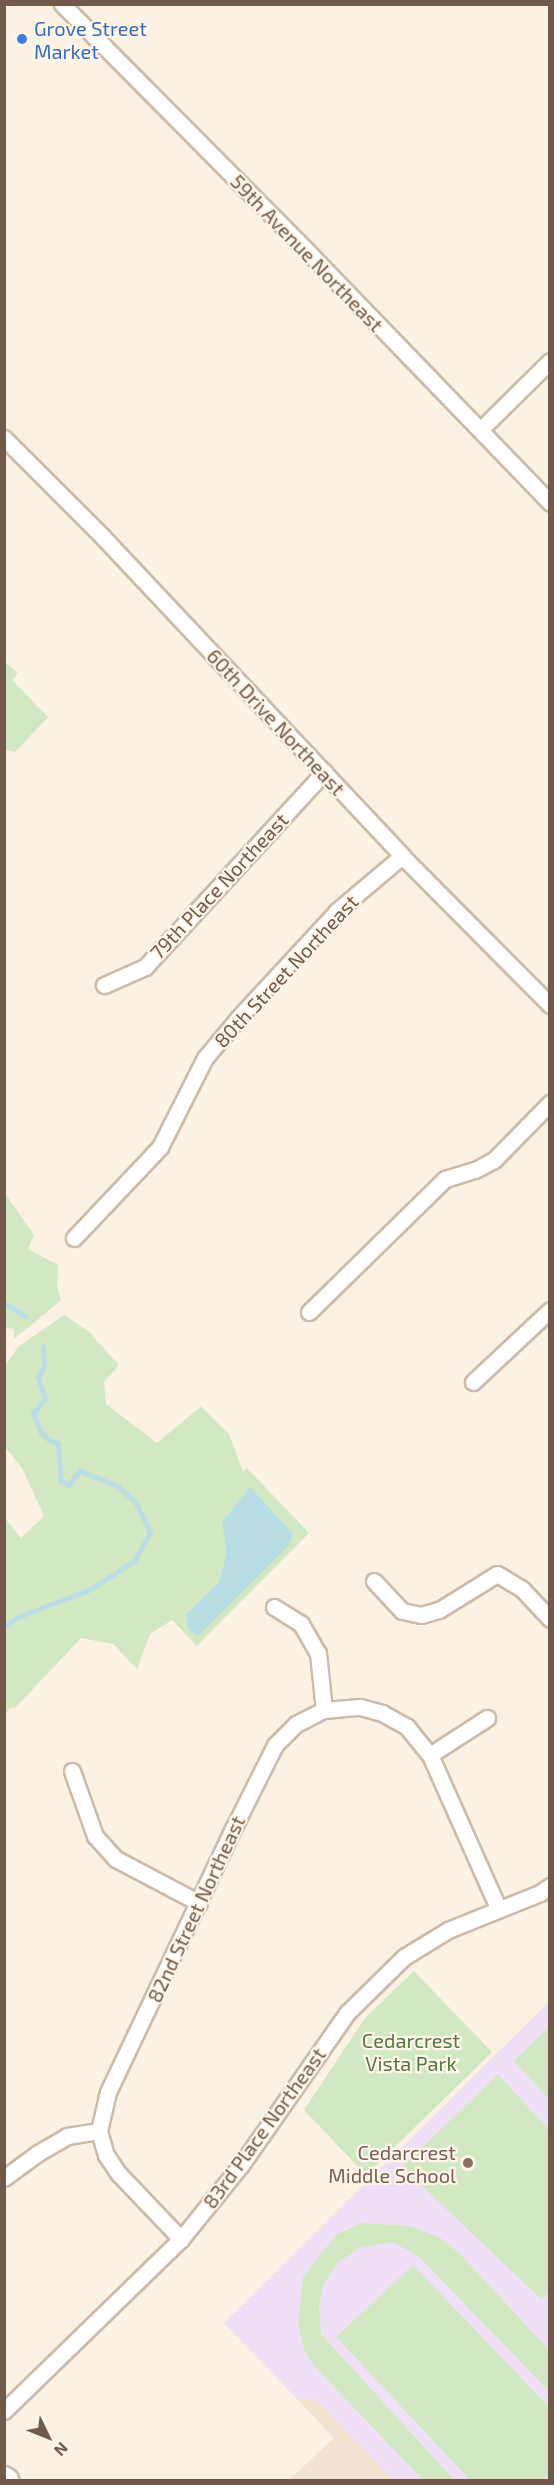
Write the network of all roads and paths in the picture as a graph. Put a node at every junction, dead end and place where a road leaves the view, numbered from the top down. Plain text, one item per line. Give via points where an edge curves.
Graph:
1 (62, 4) edge
2 (549, 361) edge
3 (480, 430) junction
4 (4, 438) edge
5 (549, 503) edge
6 (324, 772) junction
7 (402, 856) junction
8 (104, 985) dead end
9 (549, 1005) edge
10 (549, 1103) edge
11 (74, 1238) dead end
12 (549, 1310) edge
13 (309, 1312) dead end
14 (473, 1382) dead end
15 (374, 1581) dead end
16 (274, 1607) dead end
17 (549, 1618) edge
18 (324, 1710) junction
19 (488, 1718) dead end
20 (430, 1755) junction
21 (72, 1771) dead end
22 (549, 1886) edge
23 (199, 1903) junction
24 (498, 1908) junction
25 (99, 2131) junction
26 (4, 2178) edge
27 (181, 2239) junction
28 (4, 2411) edge

1 - 3 street, 59th Avenue Northeast
2 - 3 street
3 - 5 street, 59th Avenue Northeast
4 - 6 street, 60th Drive Northeast
6 - 7 street, 60th Drive Northeast
6 - 8 street, 79th Place Northeast via 145,967
7 - 9 street, 60th Drive Northeast
7 - 11 street, 80th Street Northeast via 337,911 238,1017 205,1058 160,1147
10 - 13 street via 494,1160 445,1179
12 - 14 street
15 - 17 street via 402,1611 422,1615 439,1610 497,1574 522,1589
16 - 18 street via 301,1624 318,1653
18 - 20 street via 360,1707 382,1713 407,1727
18 - 23 street, 82nd Street Northeast via 296,1724 275,1745
19 - 20 street
20 - 24 street
21 - 23 street via 95,1836 110,1853
22 - 24 street, 83rd Place Northeast
23 - 25 street, 82nd Street Northeast via 108,2092
24 - 27 street, 83rd Place Northeast via 448,1930 404,1957 347,2013 241,2165
25 - 26 street via 67,2136
25 - 27 street via 106,2155 119,2174
27 - 28 street, 83rd Place Northeast

